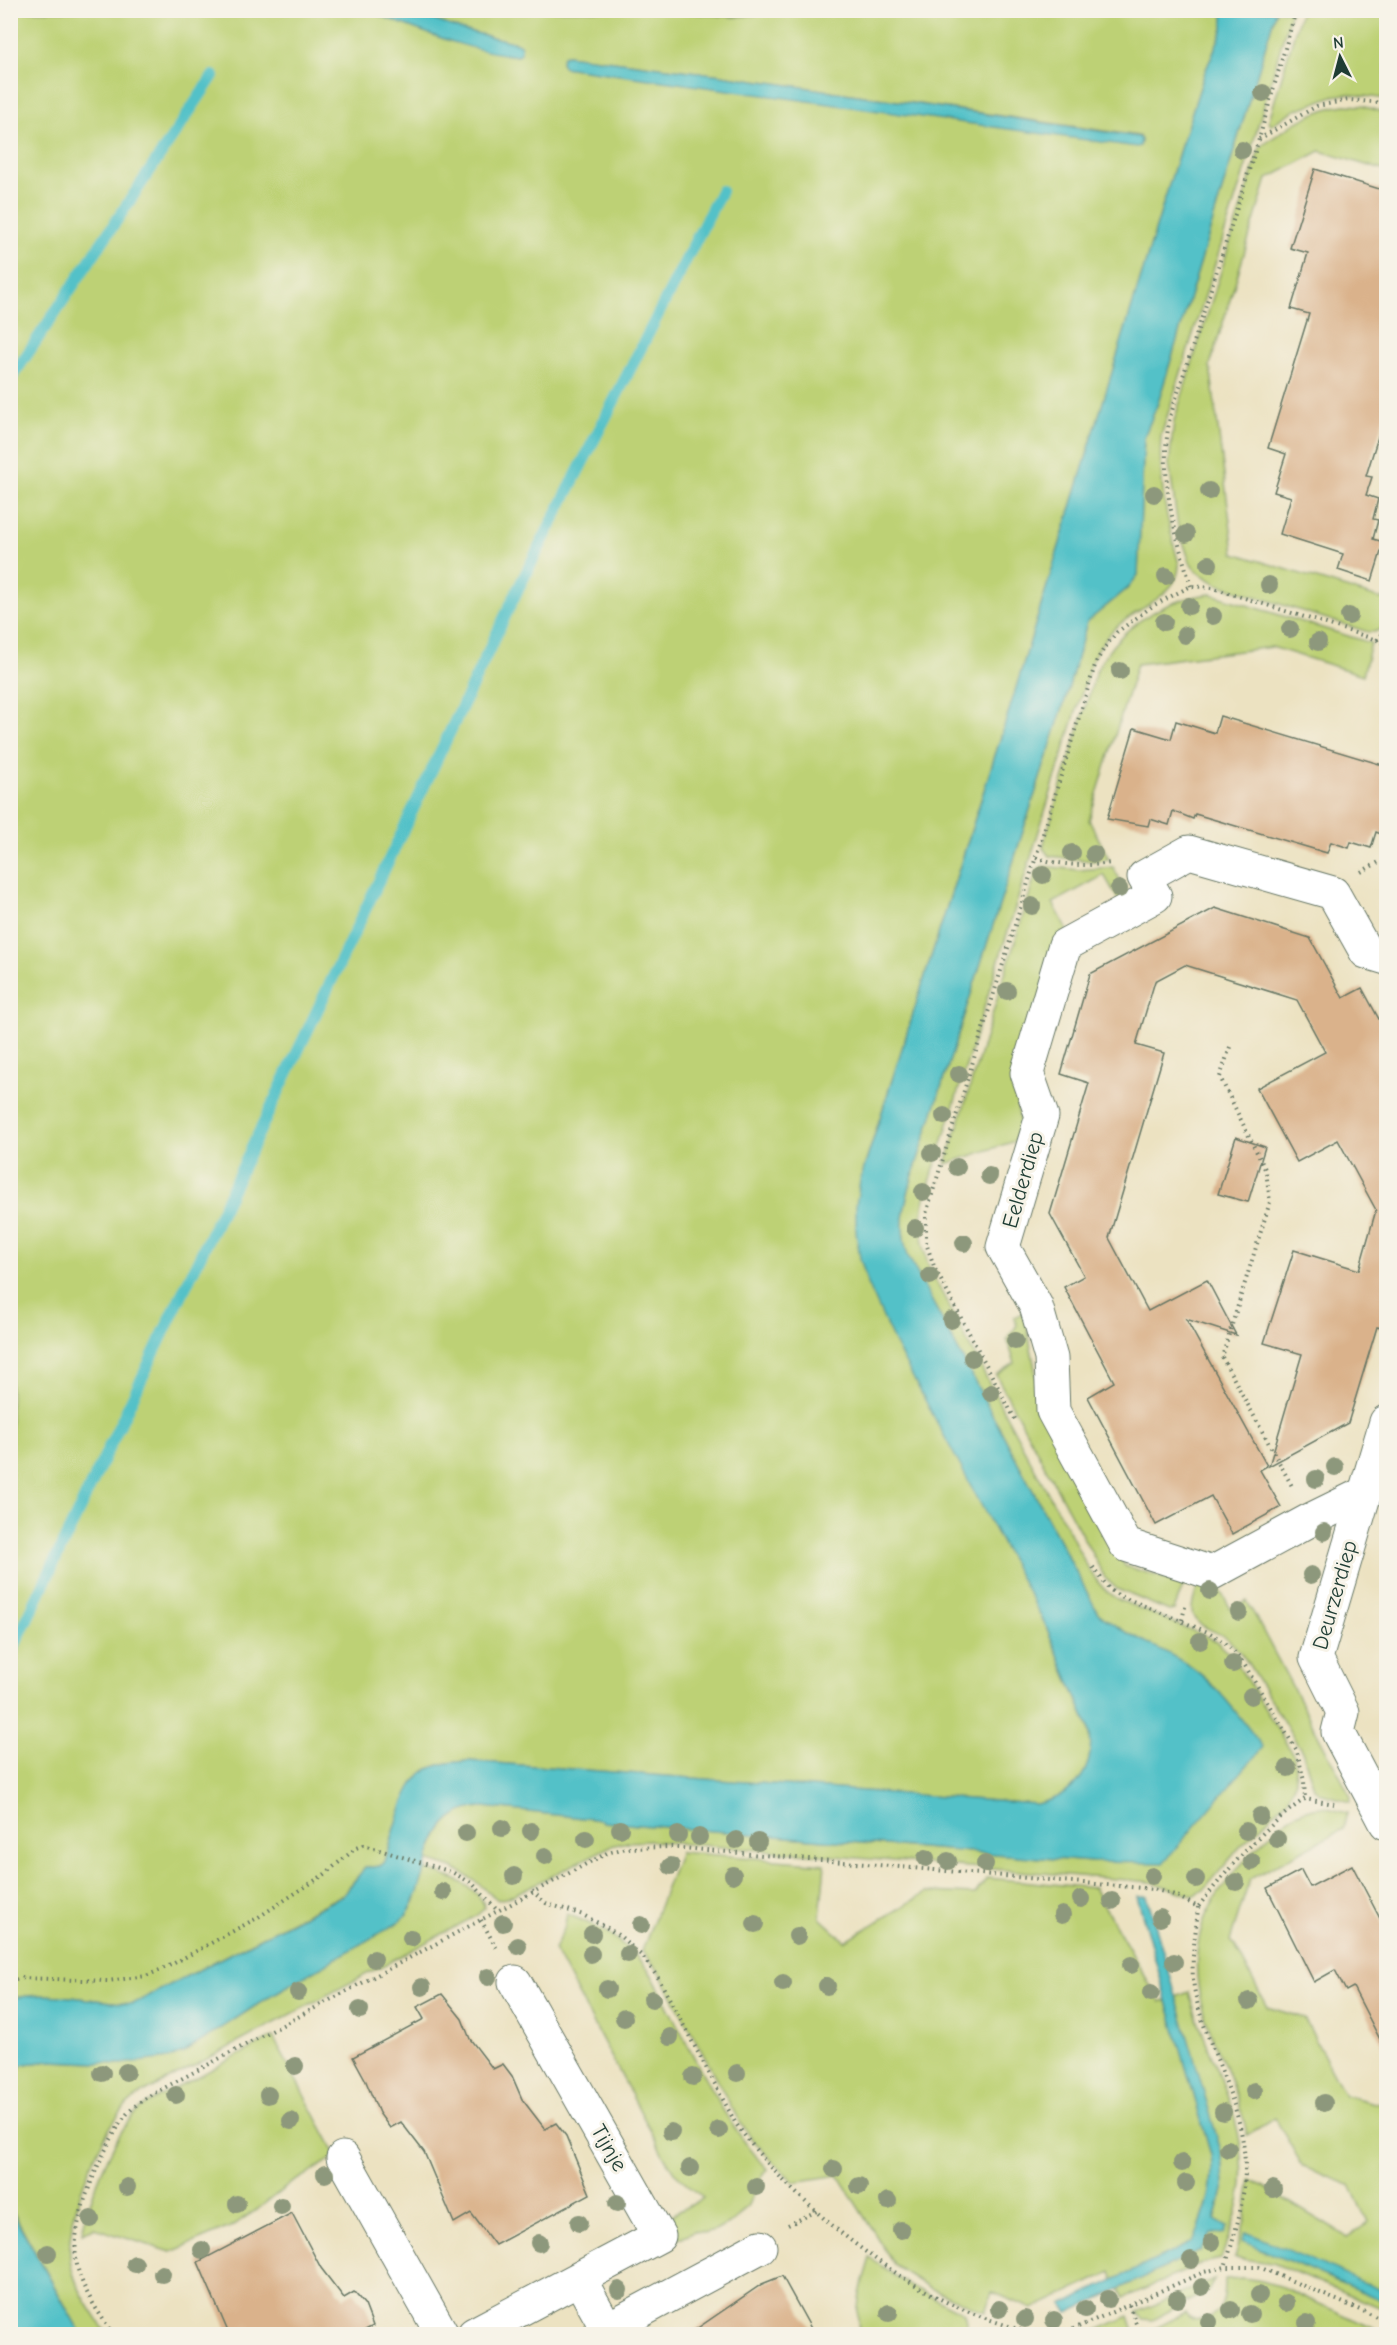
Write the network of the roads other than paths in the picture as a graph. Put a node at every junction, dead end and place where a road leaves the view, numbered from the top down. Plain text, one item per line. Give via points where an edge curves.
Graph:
1 (1386, 958) edge
2 (1386, 1422) edge
3 (1365, 1493) junction
4 (1386, 1823) edge
5 (515, 1982) dead end
6 (344, 2158) dead end
7 (760, 2247) dead end
8 (580, 2280) junction
9 (608, 2332) edge
10 (442, 2334) edge
11 (474, 2334) edge

1 - 3 street, Eelderdiep via 1366,952 1333,893 1189,852 1144,877 1155,896 1065,945 1027,1073 1042,1116 1003,1247 1036,1306 1052,1358 1053,1411 1126,1545 1212,1573
2 - 3 street, Deurzerdiep
3 - 4 street, Deurzerdiep via 1316,1658 1343,1712 1338,1732
5 - 8 street, Tijnje via 659,2236
6 - 10 street
7 - 9 street
8 - 9 street
8 - 11 street, Tijnje

